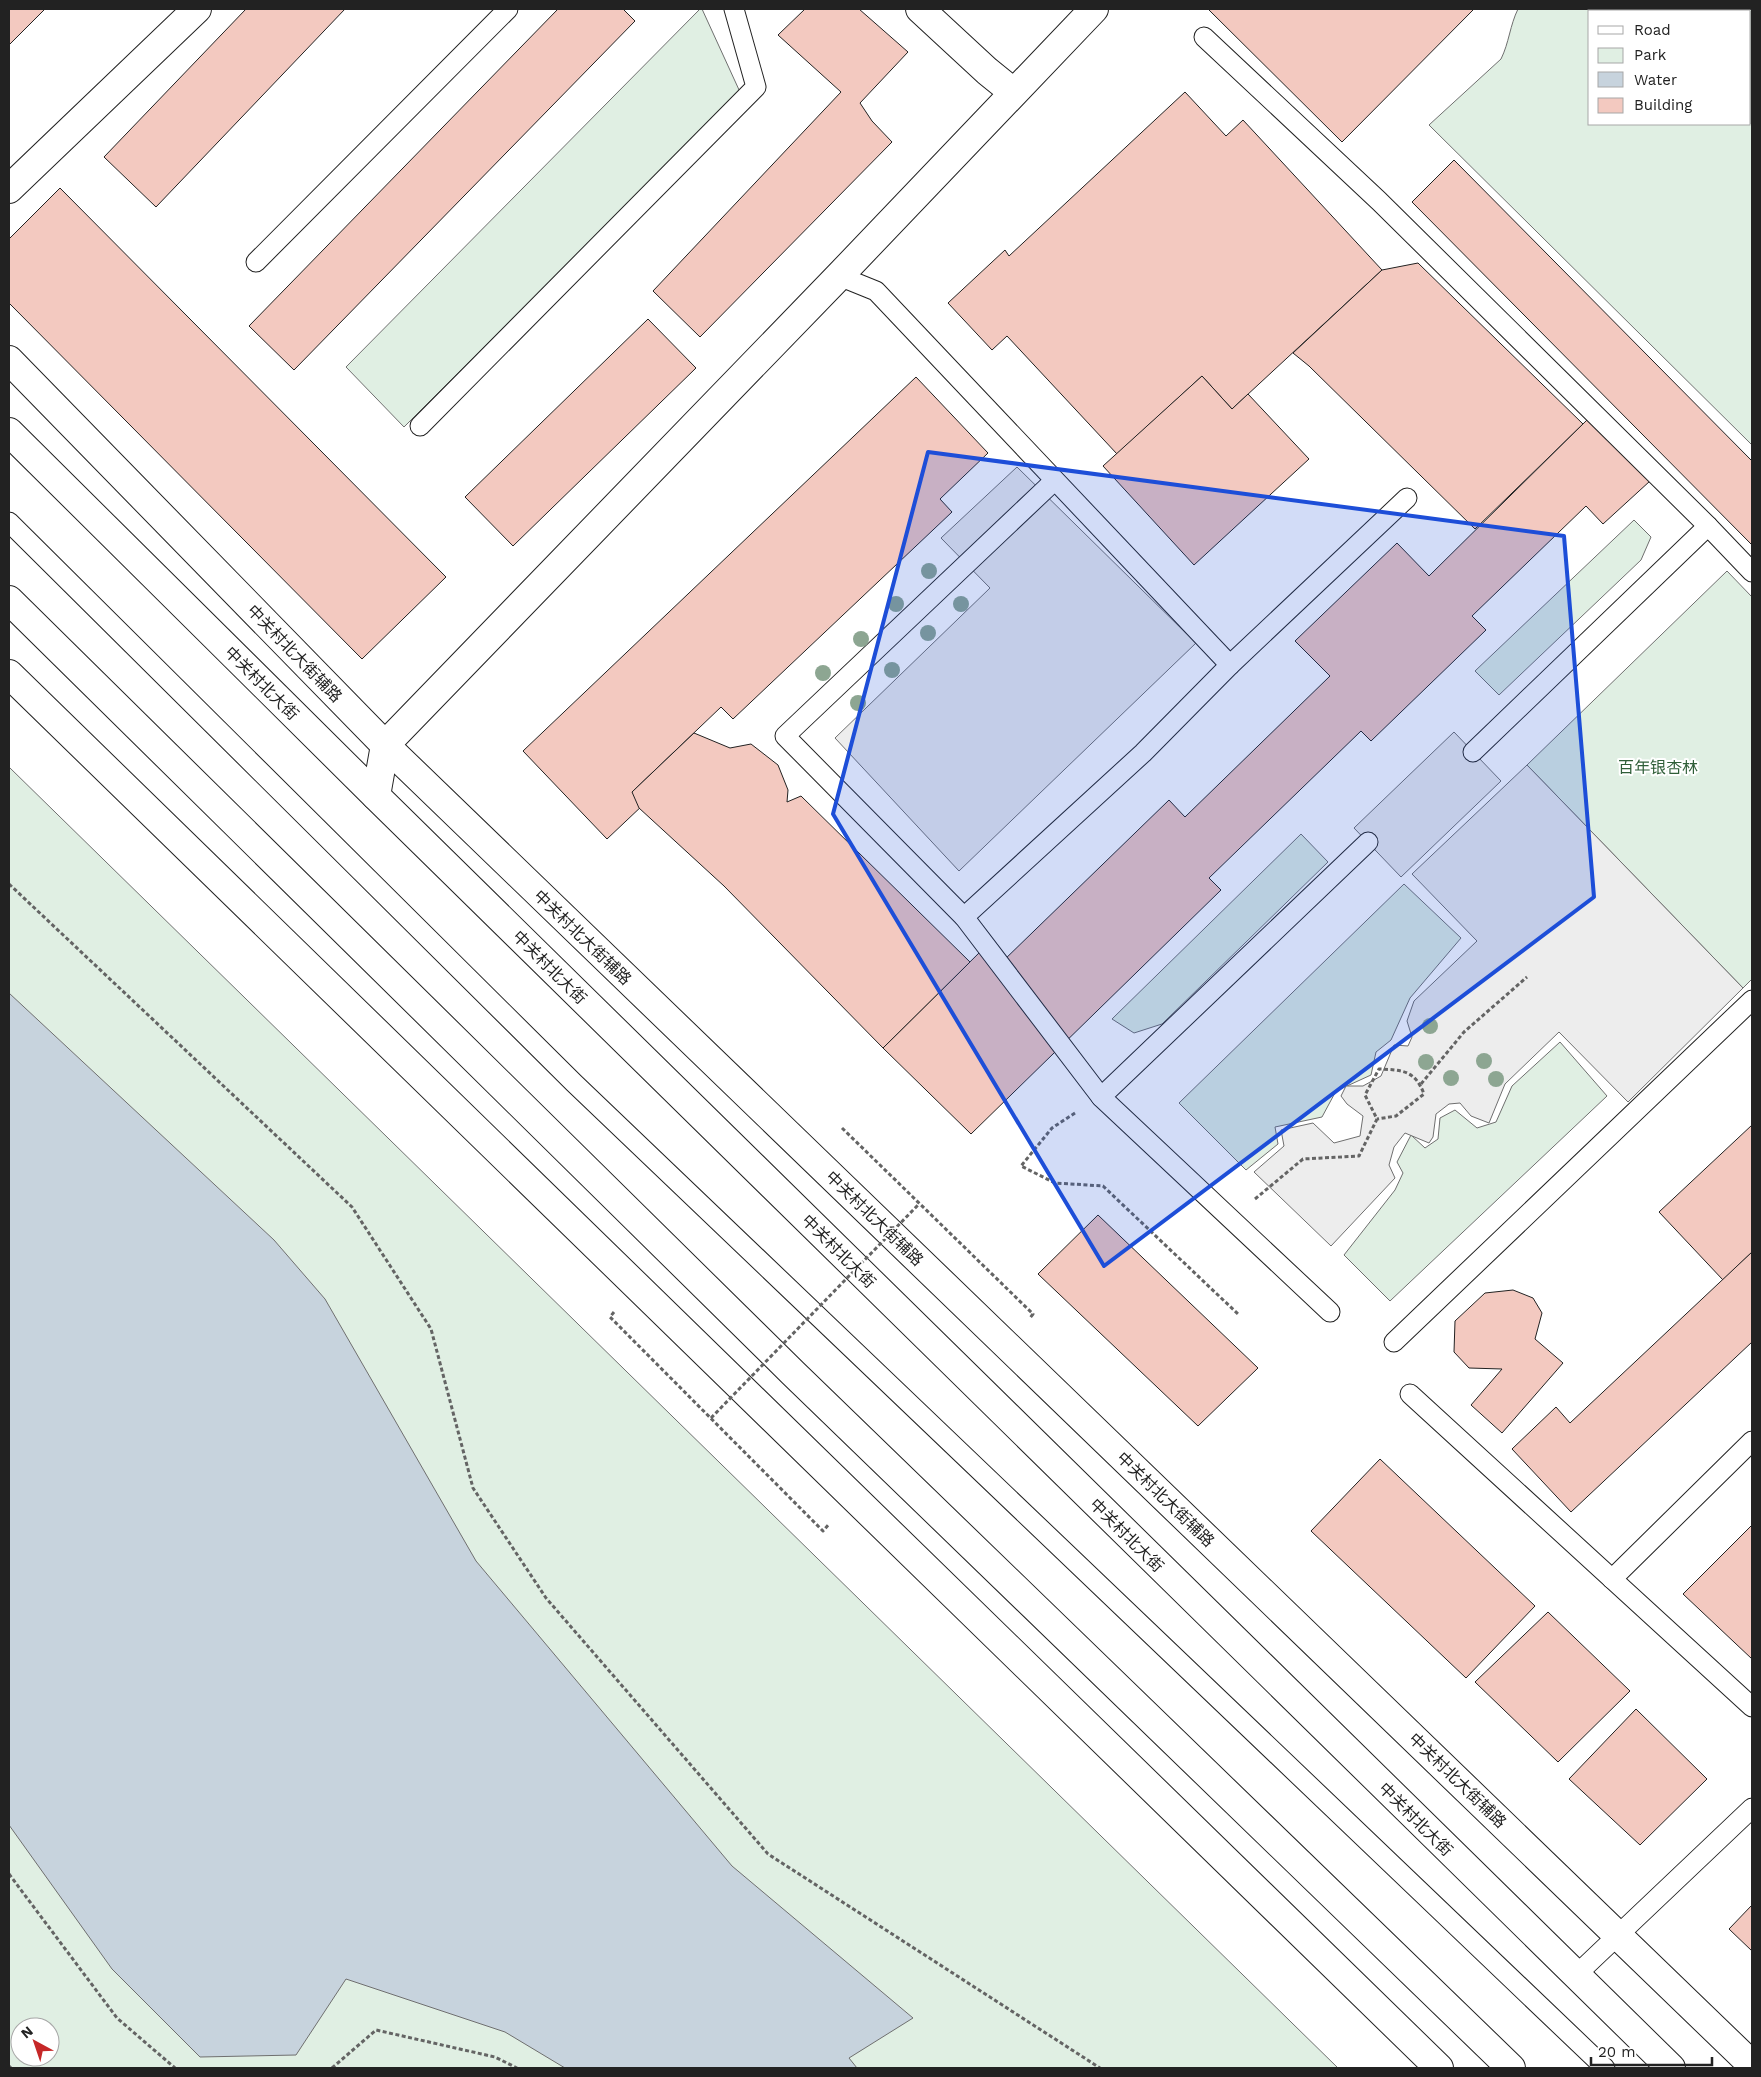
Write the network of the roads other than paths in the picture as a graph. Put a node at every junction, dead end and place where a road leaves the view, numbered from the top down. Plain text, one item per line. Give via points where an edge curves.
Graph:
1 (197, 9) edge
2 (508, 9) edge
3 (734, 9) edge
4 (920, 9) edge
5 (1094, 9) edge
6 (1204, 37) dead end
7 (1013, 92) junction
8 (9, 189) edge
9 (256, 262) dead end
10 (839, 276) junction
11 (9, 360) edge
12 (420, 426) dead end
13 (9, 432) edge
14 (1054, 481) junction
15 (1407, 498) dead end
16 (9, 522) edge
17 (1708, 526) junction
18 (1752, 572) edge
19 (9, 600) edge
20 (1230, 665) junction
21 (9, 674) edge
22 (385, 745) junction
23 (1473, 752) dead end
24 (376, 796) junction
25 (1368, 842) dead end
26 (964, 917) junction
27 (1752, 1000) edge
28 (1101, 1097) junction
29 (1330, 1312) dead end
30 (1394, 1342) dead end
31 (1410, 1394) dead end
32 (1752, 1441) edge
33 (1612, 1579) junction
34 (1752, 1707) edge
35 (1752, 1808) edge
36 (1620, 1935) junction
37 (1575, 1976) junction
38 (1752, 2064) edge
39 (1439, 2068) edge
40 (1511, 2068) edge
41 (1605, 2068) edge
42 (1671, 2068) edge

1 - 8 street
2 - 9 lane
3 - 12 lane via 756,87
4 - 7 street
5 - 7 street
6 - 17 lane via 1379,201
7 - 10 street
10 - 14 lane via 876,291
10 - 22 street
11 - 22 street, 中关村北大街辅路
13 - 24 street, 中关村北大街
14 - 20 lane
14 - 26 lane via 785,736
15 - 20 lane
16 - 41 lane via 574,1083
17 - 18 lane
17 - 23 lane
19 - 40 street via 793,1374
20 - 26 lane via 1143,752
21 - 39 street
22 - 24 street
22 - 36 street, 中关村北大街辅路
24 - 37 street, 中关村北大街
25 - 28 lane
26 - 28 lane
27 - 30 lane
28 - 29 lane
31 - 33 lane
32 - 33 lane
33 - 34 lane
35 - 36 lane
36 - 37 lane
36 - 38 street, 中关村北大街辅路
37 - 42 street, 中关村北大街

